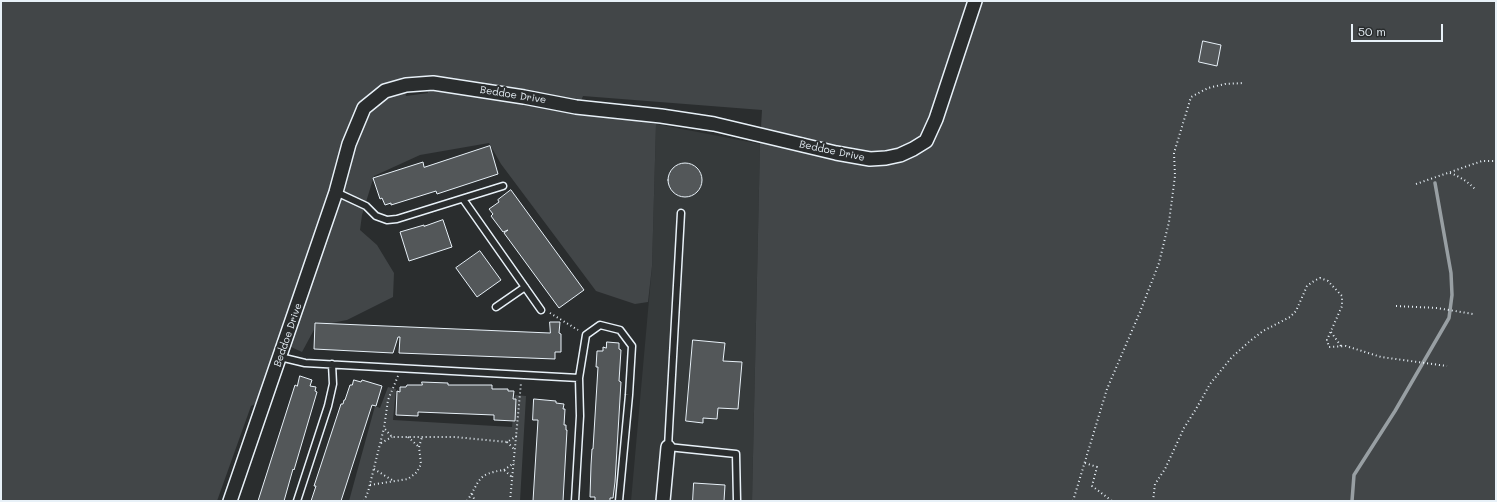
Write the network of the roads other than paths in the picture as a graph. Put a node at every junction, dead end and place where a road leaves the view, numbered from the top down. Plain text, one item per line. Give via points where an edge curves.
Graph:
1 (975, 1) edge
2 (503, 186) dead end
3 (336, 192) junction
4 (463, 199) junction
5 (681, 213) dead end
6 (525, 287) junction
7 (496, 307) dead end
8 (541, 310) road end
9 (280, 356) junction
10 (332, 364) junction
11 (579, 378) junction
12 (668, 447) junction
13 (230, 501) edge
14 (297, 501) edge
15 (575, 501) edge
16 (619, 501) edge
17 (663, 501) edge
18 (737, 501) edge

1 - 3 street, Beddoe Drive via 936,119 926,141 900,155 870,159 706,123 576,107 439,84 406,85 385,91 364,108 349,144
2 - 4 lane
3 - 4 lane via 366,206 376,216 387,220
3 - 9 street, Beddoe Drive
4 - 6 lane
5 - 12 lane
6 - 7 lane
6 - 8 lane
9 - 10 lane via 305,363
9 - 13 street, Beddoe Drive
10 - 11 lane
10 - 14 lane via 328,406
11 - 15 lane via 580,416
11 - 16 lane via 586,335 600,325 620,330 632,346
12 - 17 street
12 - 18 lane via 736,454

